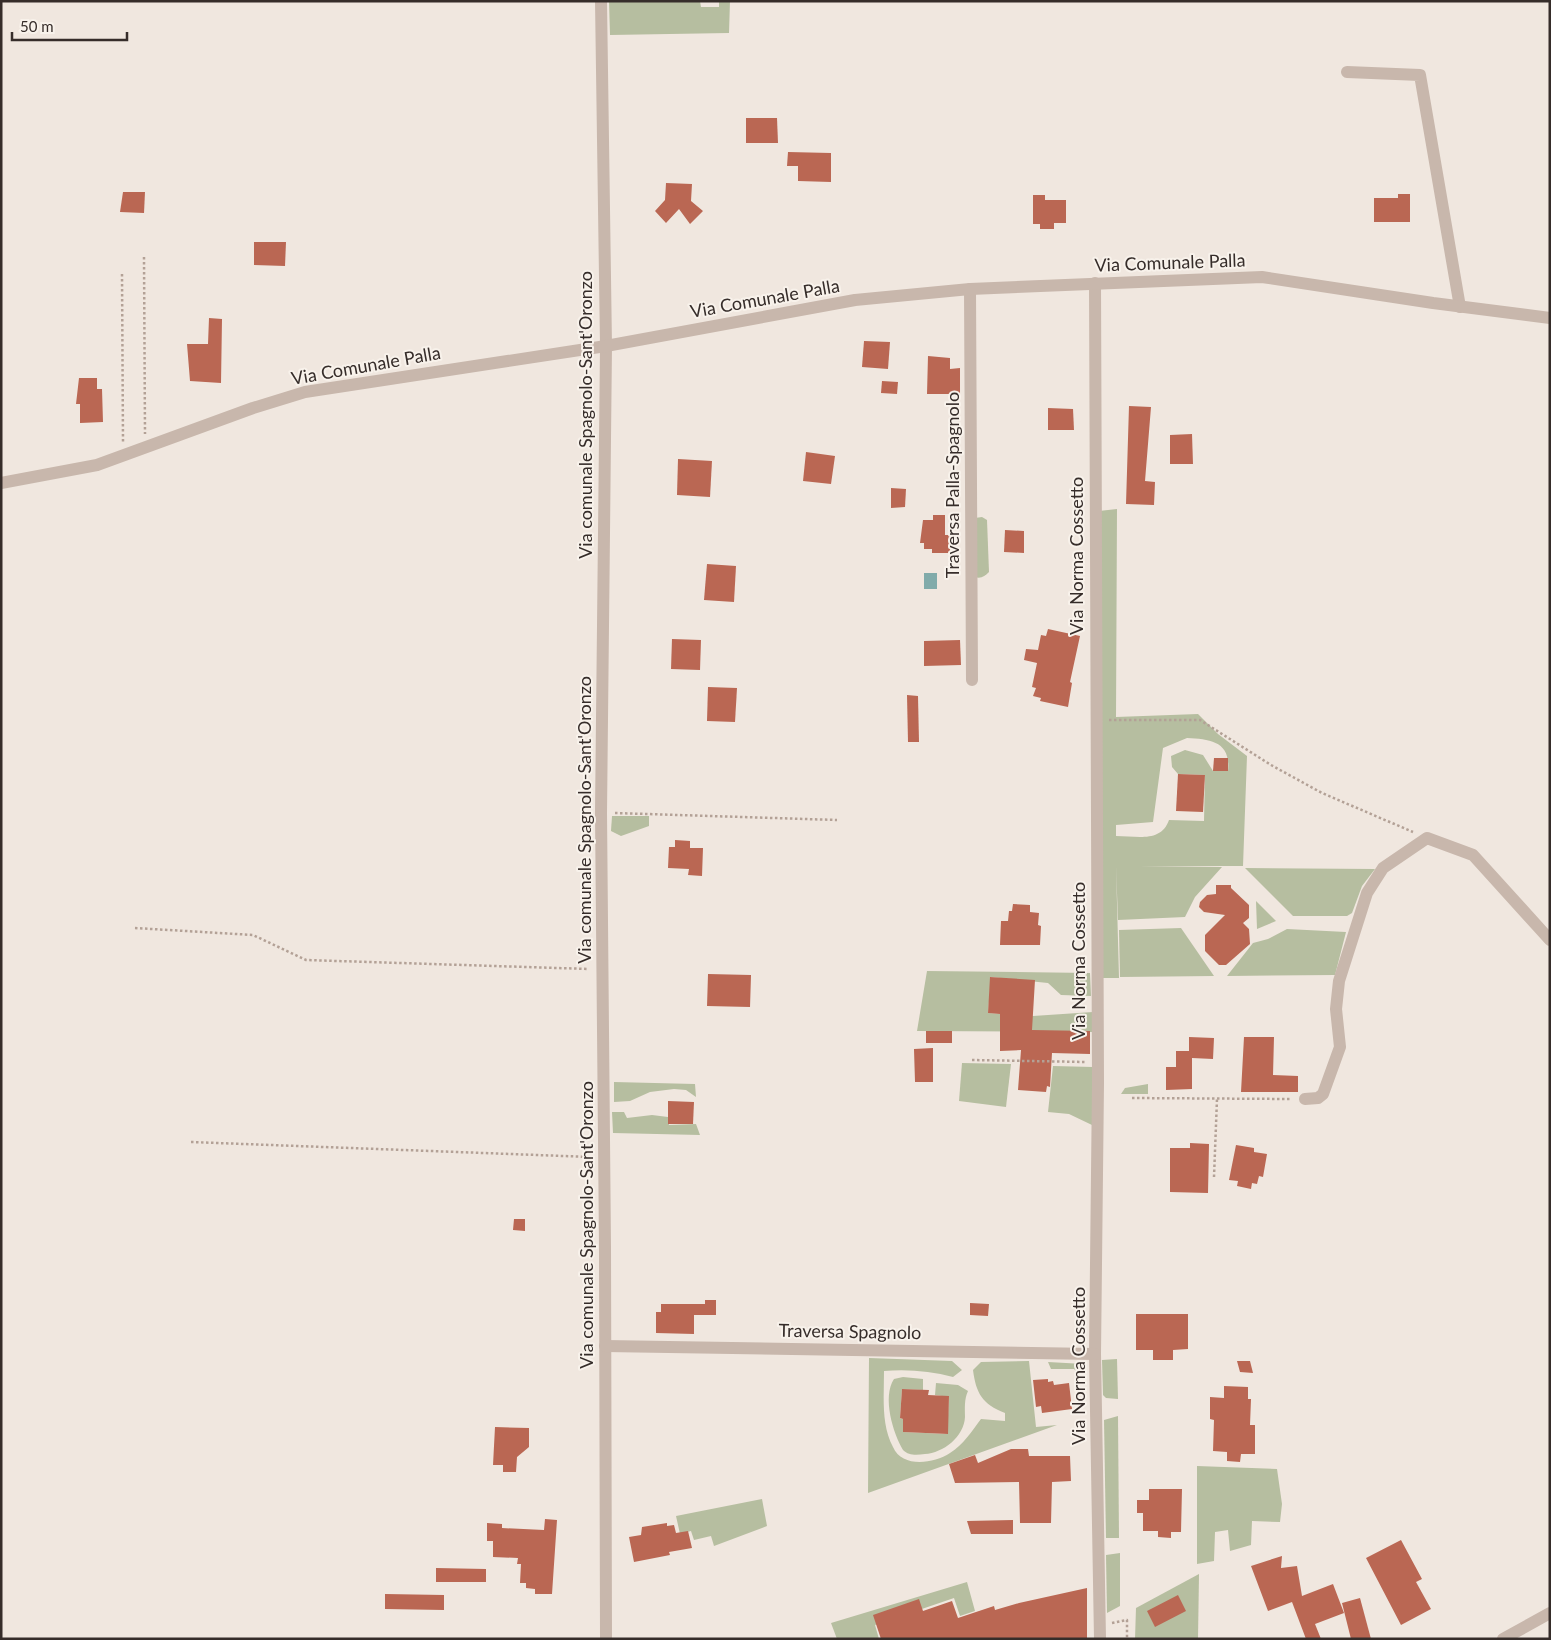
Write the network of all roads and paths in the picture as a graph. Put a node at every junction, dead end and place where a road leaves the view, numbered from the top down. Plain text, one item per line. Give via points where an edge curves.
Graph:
1 (601, 1) edge
2 (1347, 72) dead end
3 (144, 257) dead end
4 (122, 274) dead end
5 (1095, 283) junction
6 (970, 289) junction
7 (1460, 307) junction
8 (1550, 318) edge
9 (606, 346) junction
10 (145, 448) junction
11 (123, 456) junction
12 (1, 483) edge
13 (972, 680) dead end
14 (1095, 720) junction
15 (601, 813) junction
16 (837, 820) dead end
17 (1427, 838) junction
18 (135, 928) dead end
19 (1550, 940) edge
20 (603, 969) junction
21 (972, 1060) dead end
22 (1097, 1063) junction
23 (1132, 1098) dead end
24 (1217, 1098) junction
25 (1305, 1100) joint
26 (191, 1142) dead end
27 (604, 1157) junction
28 (1214, 1177) dead end
29 (605, 1346) junction
30 (1095, 1354) junction
31 (1550, 1613) edge
32 (1100, 1632) edge
33 (606, 1639) edge
34 (1127, 1639) edge
35 (1503, 1639) edge

1 - 9 street, Via comunale Spagnolo-Sant'Oronzo
2 - 7 street via 1420,75
3 - 10 path
4 - 11 path
5 - 6 street, Via Comunale Palla
5 - 7 street, Via Comunale Palla via 1262,277
5 - 14 street, Via Norma Cossetto
6 - 9 street, Via Comunale Palla via 854,300
6 - 13 street, Traversa Palla-Spagnolo
7 - 8 street, Via Comunale Palla
9 - 10 street, Via Comunale Palla via 305,392
9 - 15 street, Via comunale Spagnolo-Sant'Oronzo
10 - 11 street, Via Comunale Palla
11 - 12 street, Via Comunale Palla via 97,465
14 - 17 path via 1200,720 1322,793
14 - 22 street, Via Norma Cossetto
15 - 16 path
15 - 20 street, Via comunale Spagnolo-Sant'Oronzo
17 - 19 street via 1473,855
17 - 25 street via 1383,868 1367,893 1339,981 1336,1009 1340,1047 1323,1094
18 - 20 path via 253,935 306,960
20 - 27 street, Via comunale Spagnolo-Sant'Oronzo
21 - 22 path
22 - 30 street, Via Norma Cossetto
23 - 24 path
24 - 25 path
24 - 28 path
26 - 27 path
27 - 29 street, Via comunale Spagnolo-Sant'Oronzo
29 - 30 street, Traversa Spagnolo
29 - 33 street, Via comunale Spagnolo-Sant'Oronzo
30 - 32 street, Via Norma Cossetto
31 - 35 street
32 - 34 path via 1127,1620

